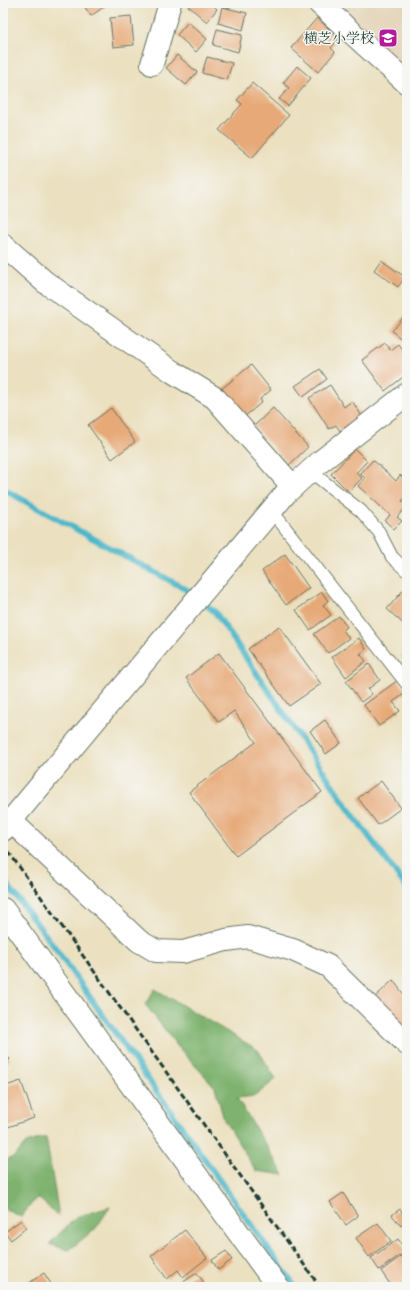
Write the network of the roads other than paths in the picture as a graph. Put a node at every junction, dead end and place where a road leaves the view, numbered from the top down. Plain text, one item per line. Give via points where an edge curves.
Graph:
1 (170, 3) edge
2 (319, 3) edge
3 (152, 64) dead end
4 (407, 84) edge
5 (3, 245) edge
6 (407, 394) edge
7 (310, 471) junction
8 (293, 487) junction
9 (272, 511) junction
10 (407, 571) edge
11 (407, 684) edge
12 (7, 826) edge
13 (3, 909) edge
14 (407, 1044) edge
15 (274, 1286) edge

1 - 3 street
2 - 4 street
5 - 8 street via 46,282 172,372 215,398
6 - 7 street
7 - 8 street
7 - 10 lane via 361,511 379,532 392,556
8 - 9 street
9 - 11 lane
9 - 12 street
12 - 14 street via 139,941 156,951 183,952 226,940 248,937 293,950 328,966
13 - 15 street

